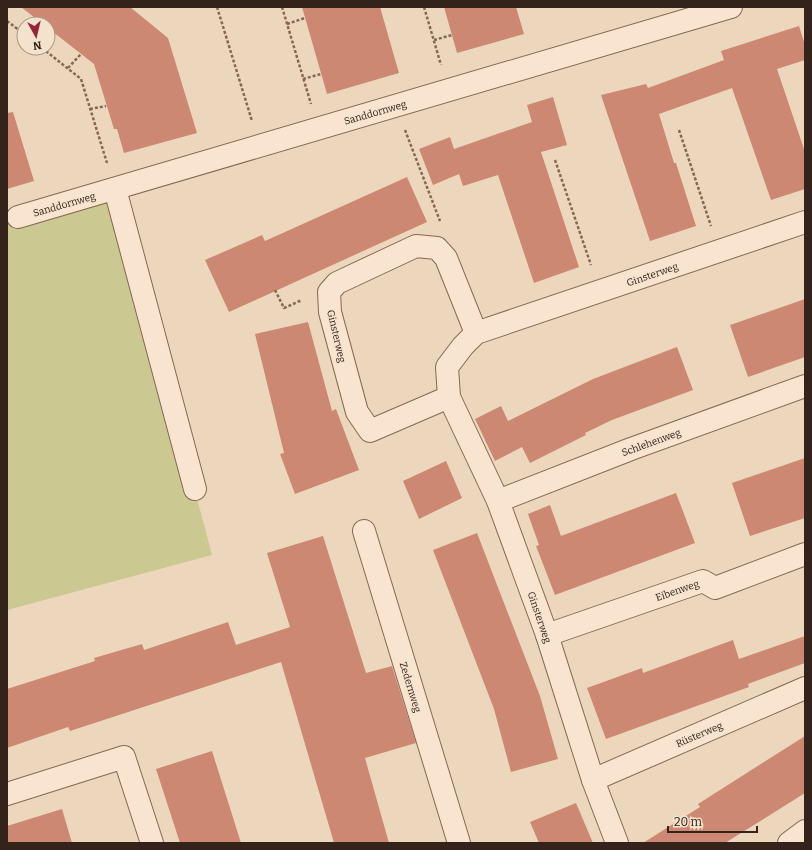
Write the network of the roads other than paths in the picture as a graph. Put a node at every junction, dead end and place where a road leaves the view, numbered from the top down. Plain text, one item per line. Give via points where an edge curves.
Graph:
1 (731, 7) edge
2 (115, 189) junction
3 (18, 217) dead end
4 (805, 222) edge
5 (476, 334) junction
6 (805, 386) edge
7 (449, 397) junction
8 (195, 489) dead end
9 (498, 501) junction
10 (364, 531) dead end
11 (805, 554) edge
12 (547, 635) junction
13 (805, 688) edge
14 (593, 780) junction
15 (7, 794) edge
16 (805, 831) edge
17 (152, 843) edge
18 (459, 843) edge
19 (617, 843) edge
20 (789, 843) edge

1 - 2 street, Sanddornweg
2 - 3 street, Sanddornweg
2 - 8 street
4 - 5 street, Ginsterweg
5 - 7 street, Ginsterweg via 447,367
5 - 7 street, Ginsterweg via 446,258 437,248 416,246 337,283 330,292 330,312 357,412 370,431
6 - 9 street, Schlehenweg via 631,449
7 - 9 street, Ginsterweg
9 - 12 street, Ginsterweg
10 - 18 street, Zedernweg
11 - 12 street, Eibenweg via 714,588 703,581
12 - 14 street, Ginsterweg
13 - 14 street, Rüsterweg
14 - 19 street, Ginsterweg
15 - 17 street via 124,756
16 - 20 street

